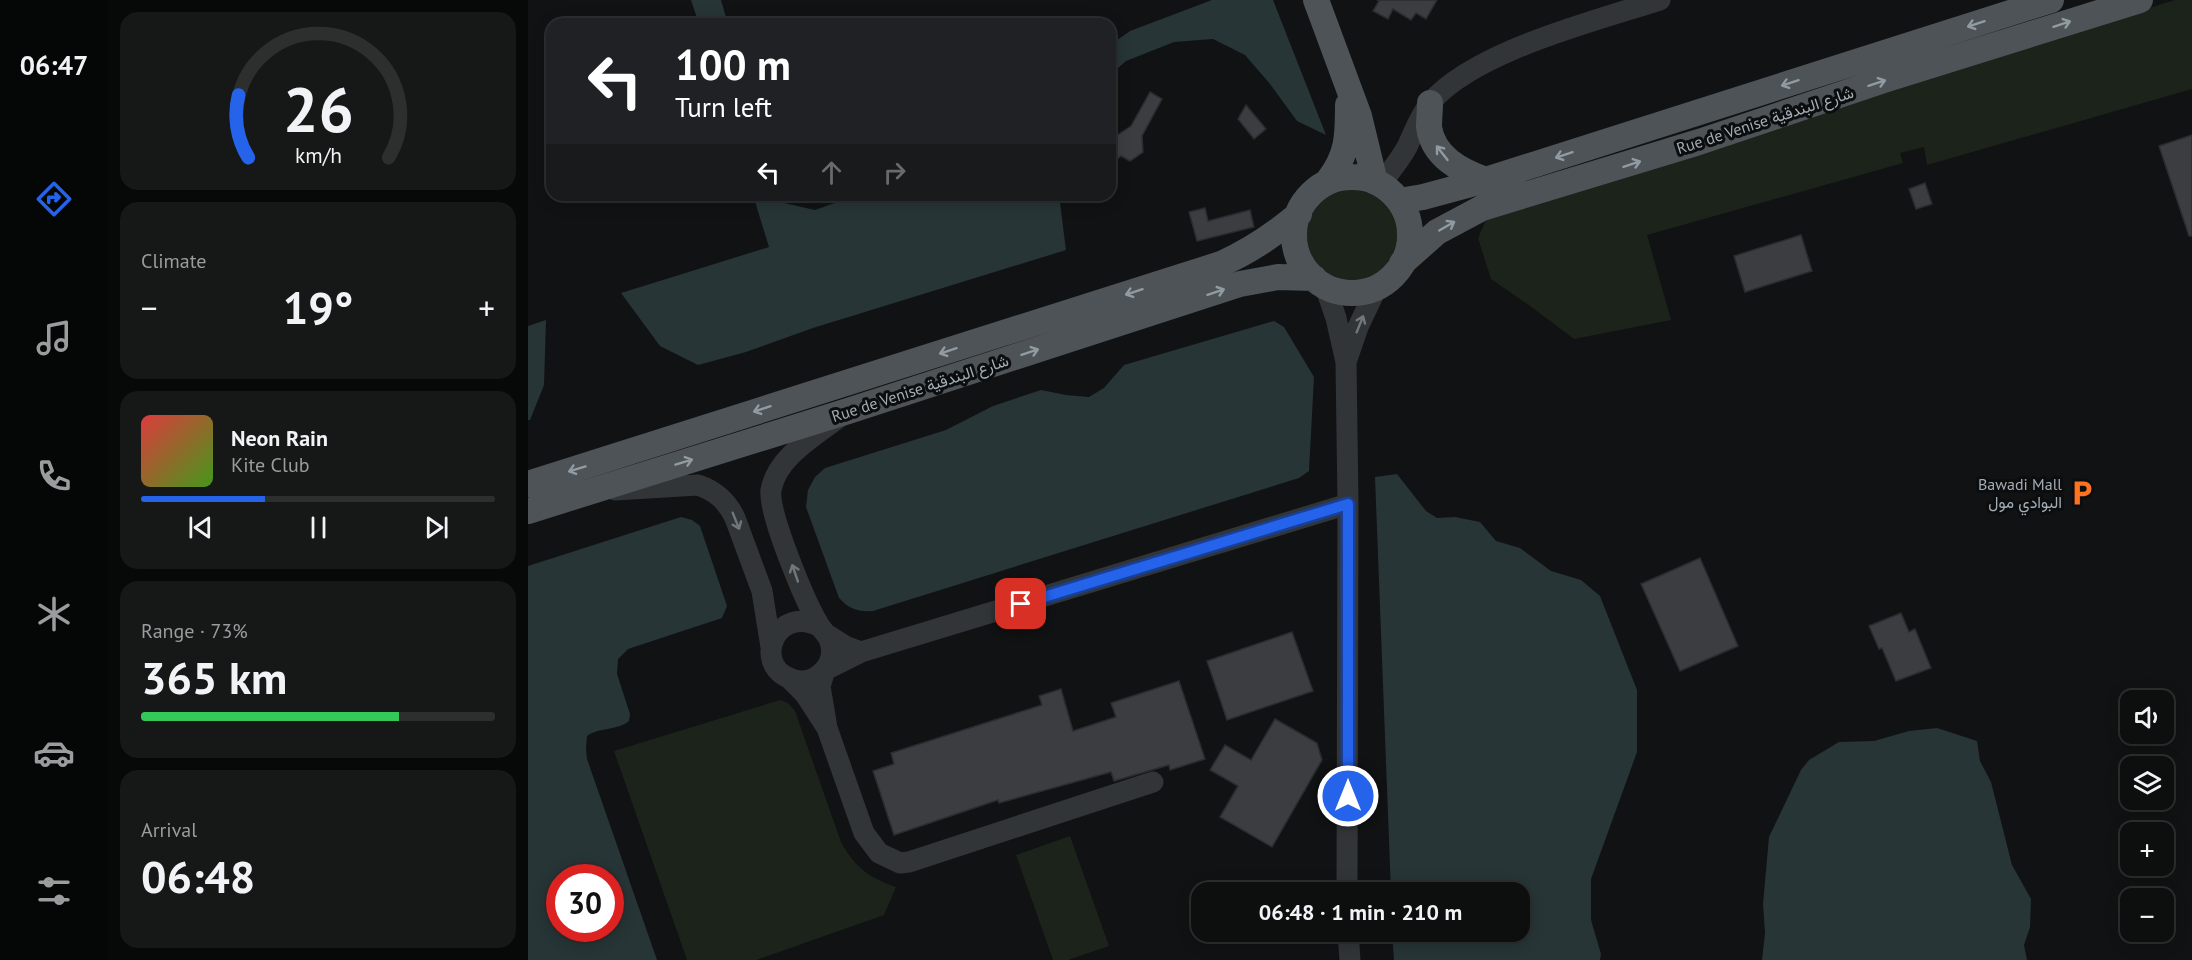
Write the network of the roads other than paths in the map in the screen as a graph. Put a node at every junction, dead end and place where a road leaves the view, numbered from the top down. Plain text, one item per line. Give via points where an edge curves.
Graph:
1 (1316, 0) edge
2 (1660, 0) edge
3 (2052, 0) edge
4 (2140, 0) edge
5 (1348, 86) junction
6 (1430, 103) junction
7 (1486, 180) junction
8 (1328, 181) junction
9 (1387, 190) junction
10 (1299, 214) junction
11 (1402, 263) junction
12 (1320, 282) junction
13 (1377, 287) junction
14 (1346, 362) junction
15 (848, 411) junction
16 (528, 484) edge
17 (590, 492) junction
18 (1348, 504) junction
19 (528, 511) edge
20 (823, 630) junction
21 (771, 648) junction
22 (861, 652) junction
23 (825, 670) junction
24 (790, 679) junction
25 (827, 728) junction
26 (1153, 782) dead end
27 (1347, 882) edge
28 (1349, 942) edge
29 (1350, 960) edge

1 - 5 main road
2 - 6 street via 1552,34 1490,61 1464,75
3 -> 7 main road, Rue de Venise شارع البندقية
11 -> 4 main road, Rue de Venise شارع البندقية via 1437,232 1482,208 1657,156
5 - 8 main road via 1347,141 1339,167
5 - 9 main road
7 -> 6 main road via 1461,170 1440,153 1429,129
6 - 9 street
7 - 9 main road, Rue de Venise شارع البندقية via 1423,197
8 - 9 main road via 1365,178
8 - 10 main road via 1309,197
9 - 11 main road via 1409,228 1409,246
10 - 12 main road via 1295,224 1296,251 1302,264
10 -> 16 main road, Rue de Venise شارع البندقية via 1267,240 1221,264
11 - 13 main road via 1392,277
12 - 13 main road via 1342,292
12 - 14 street via 1336,318
15 -> 12 main road, Rue de Venise شارع البندقية via 1240,284 1278,277
14 -> 13 street
14 - 18 street
17 -> 15 main road, Rue de Venise شارع البندقية
20 -> 15 street via 800,588 772,507 771,491 782,464
17 - 19 main road, Rue de Venise شارع البندقية
17 -> 21 street via 698,485 722,498 735,518 762,591
18 - 22 street
18 - 27 street
20 - 21 street via 810,622 789,623 780,629
20 - 22 street
20 - 23 street via 832,653
21 - 24 street via 776,667
22 - 23 street
23 - 24 street via 809,680
23 - 25 street via 820,686
24 - 25 street
25 - 26 street via 864,833 879,854 900,863
28 - 29 street

